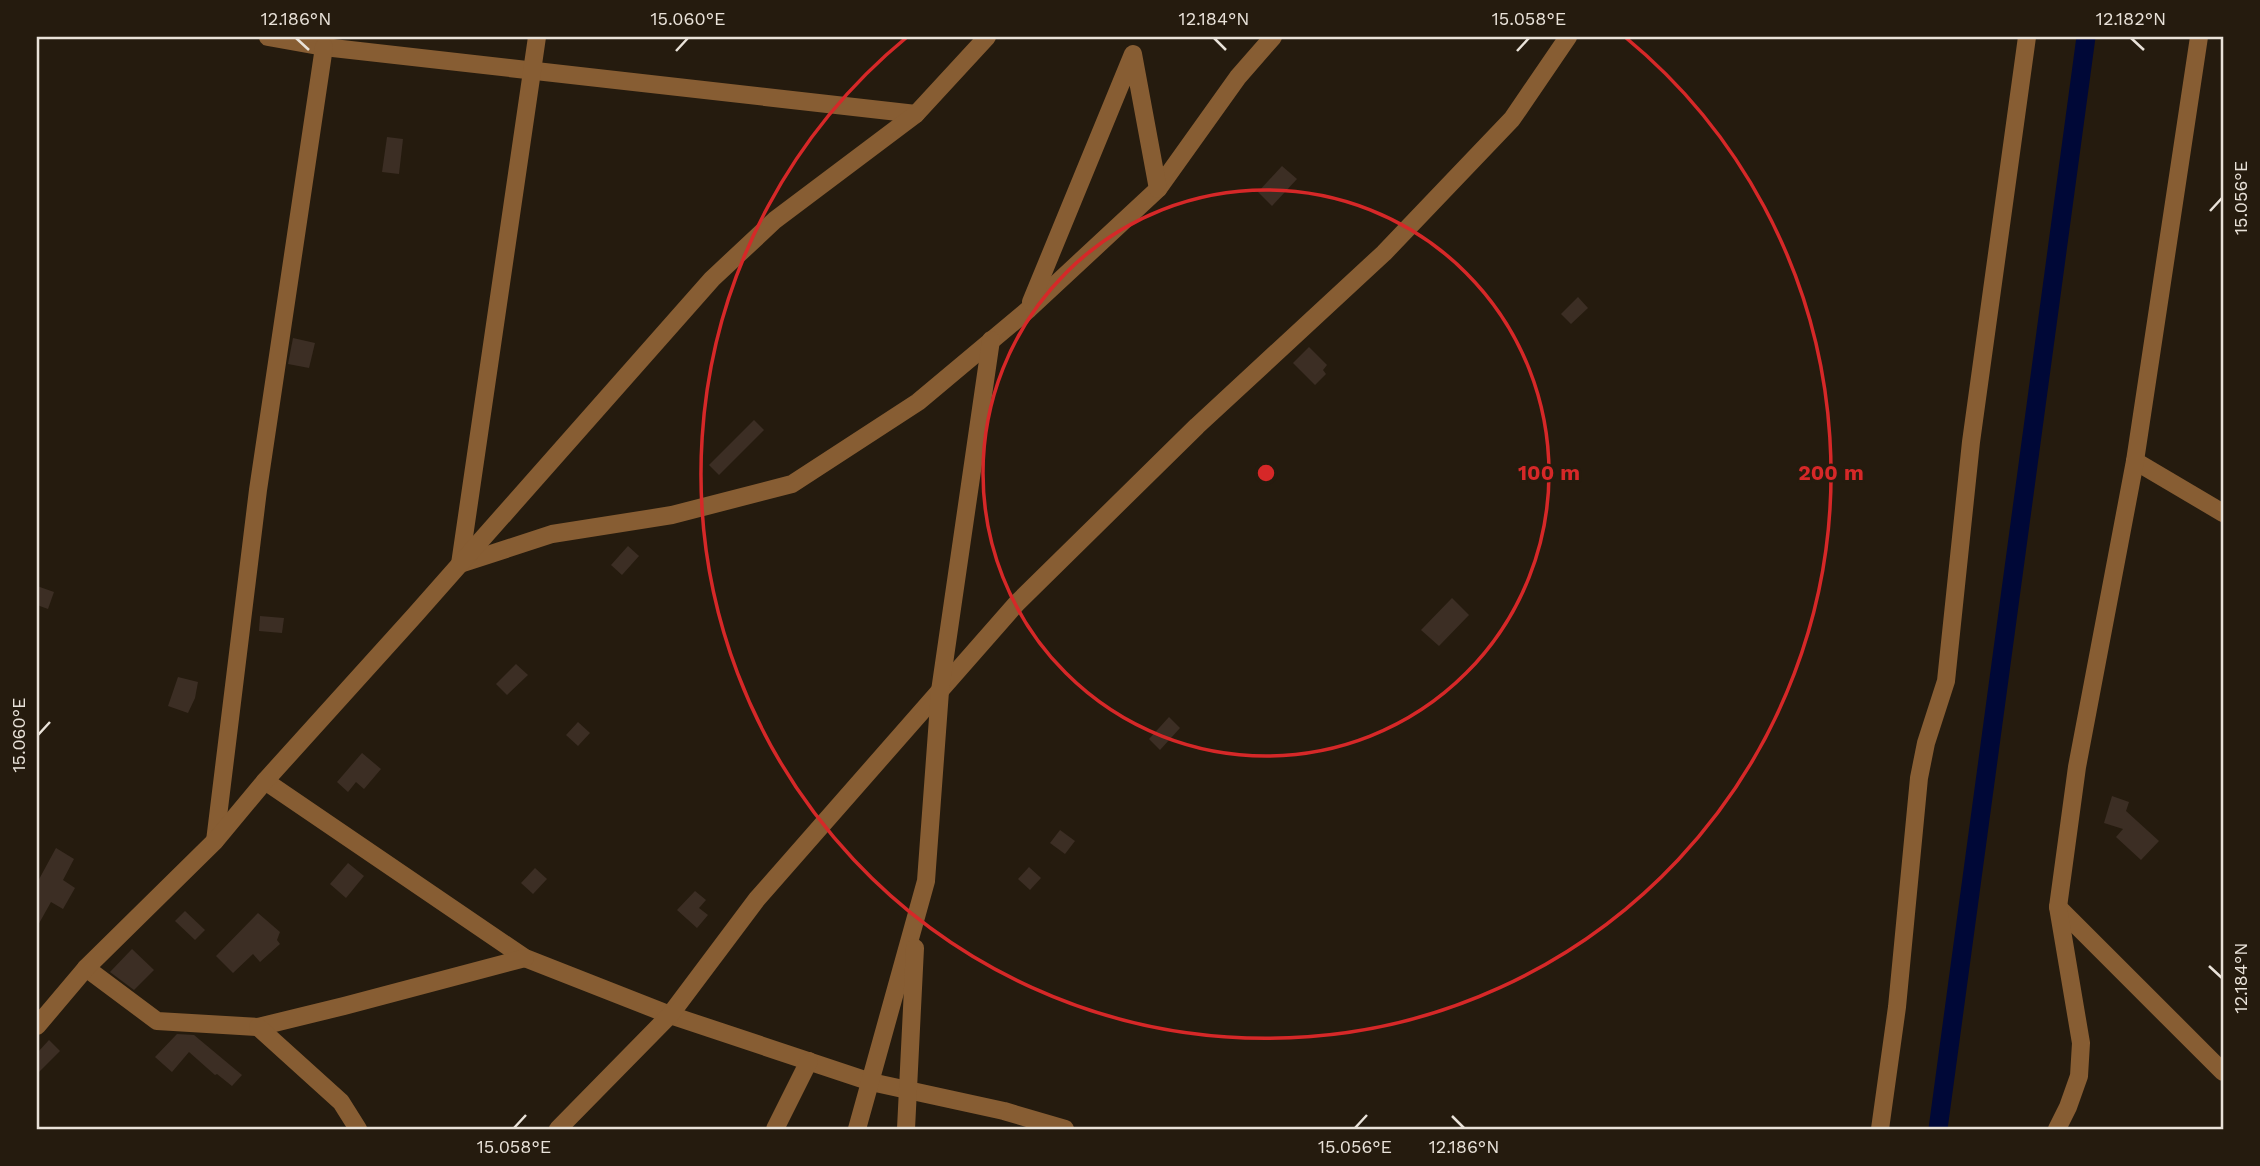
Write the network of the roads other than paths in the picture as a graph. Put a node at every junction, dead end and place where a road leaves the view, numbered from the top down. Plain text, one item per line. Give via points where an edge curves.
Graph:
1 (268, 37) edge
2 (537, 37) edge
3 (987, 37) edge
4 (1273, 37) edge
5 (1568, 37) edge
6 (2027, 37) edge
7 (2199, 37) edge
8 (324, 47) junction
9 (534, 71) junction
10 (916, 114) junction
11 (1158, 189) junction
12 (1029, 309) junction
13 (991, 340) junction
14 (2135, 461) junction
15 (2223, 513) edge
16 (460, 564) junction
17 (940, 691) junction
18 (265, 781) junction
19 (215, 841) junction
20 (2058, 907) junction
21 (916, 917) junction
22 (524, 958) junction
23 (86, 968) junction
24 (670, 1015) junction
25 (37, 1026) edge
26 (258, 1027) junction
27 (809, 1061) junction
28 (2223, 1072) edge
29 (871, 1082) junction
30 (909, 1090) junction
31 (358, 1129) edge
32 (558, 1129) edge
33 (775, 1129) edge
34 (857, 1129) edge
35 (906, 1129) edge
36 (1065, 1129) edge
37 (1880, 1129) edge
38 (2057, 1129) edge

1 - 8 street
2 - 9 street
3 - 10 street
4 - 11 street via 1238,77
5 - 17 street via 1512,119 1402,234 1017,603
6 - 37 street via 1971,442 1947,672 1919,778
7 - 14 street
8 - 9 street
8 - 19 street via 258,491
9 - 10 street
9 - 16 street
10 - 16 street via 775,220 712,279
11 - 12 street
11 - 12 street via 1133,54
12 - 13 street
13 - 16 street via 918,402 792,484 672,514 552,534
13 - 17 street
14 - 15 street
14 - 20 street via 2077,767
16 - 18 street
17 - 21 street via 926,881
17 - 24 street via 757,899
18 - 19 street
18 - 22 street
19 - 23 street
20 - 28 street
20 - 38 street via 2081,1044 2079,1076
21 - 29 street
21 - 30 street
22 - 24 street
22 - 26 street
23 - 25 street
23 - 26 street via 157,1021
24 - 27 street
24 - 32 street
26 - 31 street via 341,1102
27 - 29 street
27 - 33 street
29 - 30 street
29 - 34 street
30 - 35 street
30 - 36 street

